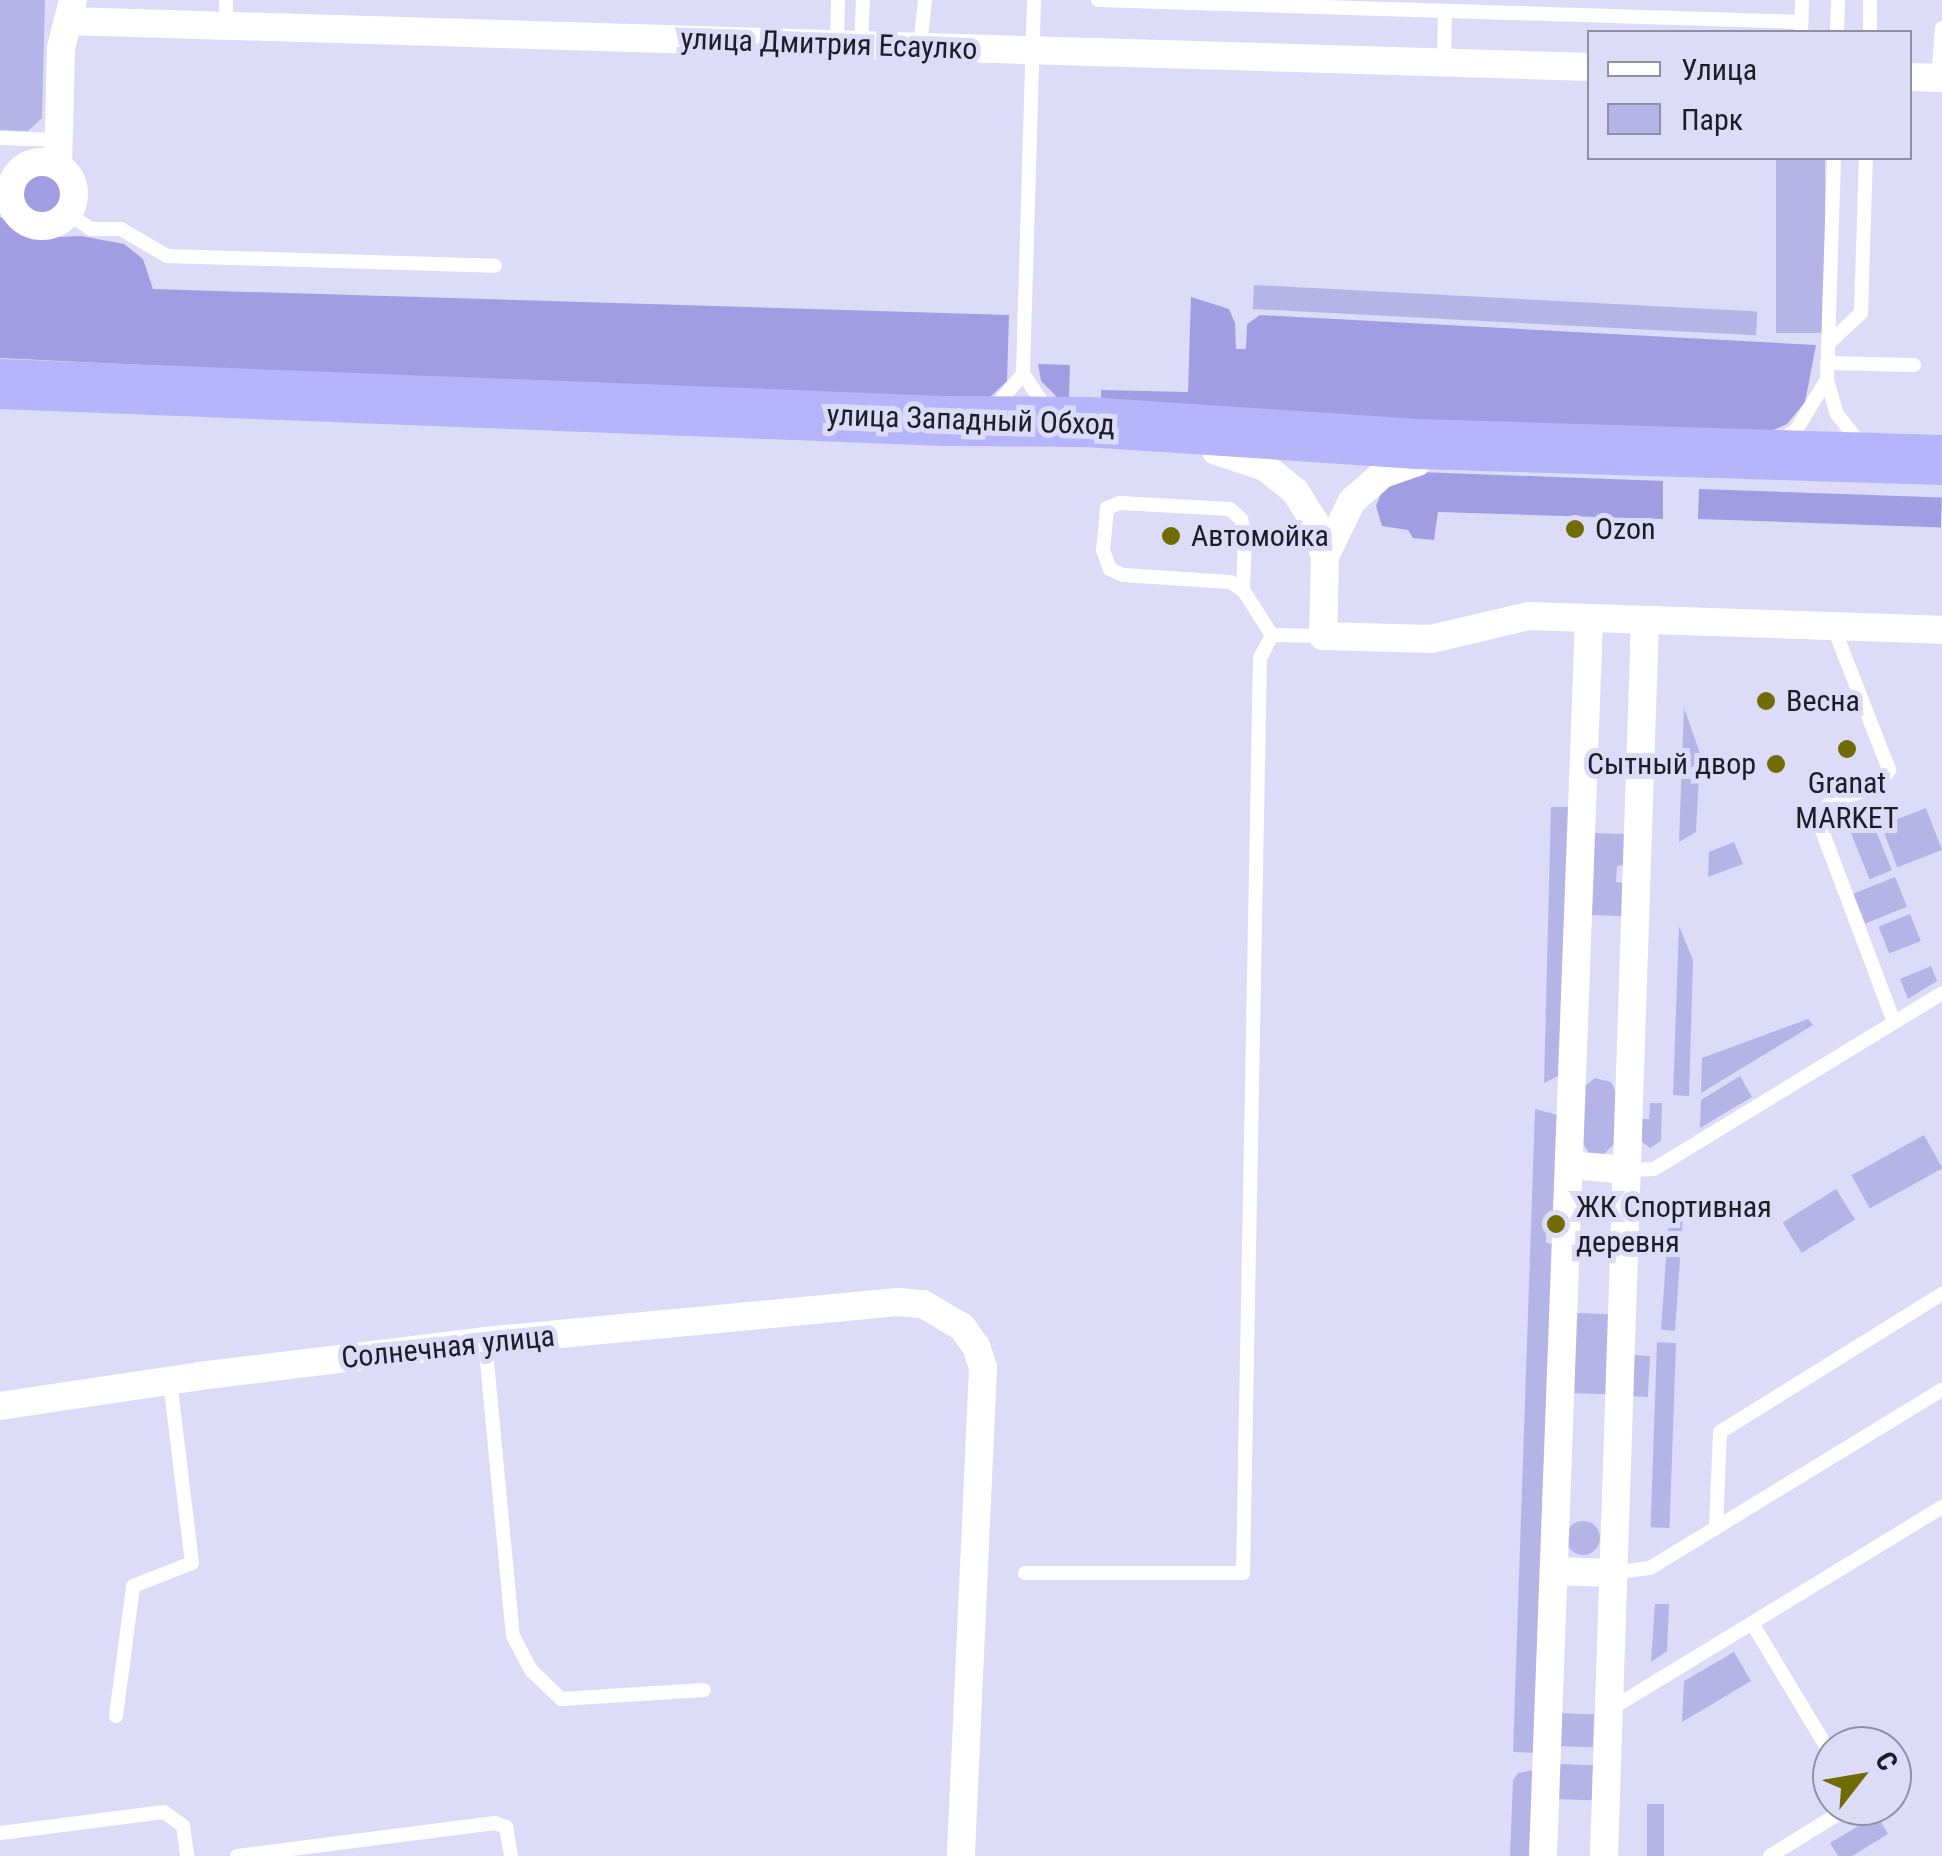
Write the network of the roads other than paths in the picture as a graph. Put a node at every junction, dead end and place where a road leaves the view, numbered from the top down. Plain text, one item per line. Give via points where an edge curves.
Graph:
1 (838, 0) edge
2 (863, 0) edge
3 (925, 0) edge
4 (1034, 0) edge
5 (1098, 0) edge
6 (1486, 0) edge
7 (1802, 0) edge
8 (1838, 0) edge
9 (1870, 0) edge
10 (1250, 2) edge
11 (71, 10) edge
12 (1446, 10) junction
13 (1468, 11) junction
14 (226, 13) edge
15 (1802, 27) edge
16 (1942, 28) edge
17 (1838, 30) edge
18 (1870, 30) edge
19 (849, 45) junction
20 (920, 47) junction
21 (1032, 50) junction
22 (1444, 63) junction
23 (1587, 68) edge
24 (1930, 78) edge
25 (0, 138) edge
26 (58, 153) junction
27 (1834, 160) edge
28 (1866, 160) edge
29 (6, 199) edge
30 (68, 214) junction
31 (495, 266) dead end
32 (1828, 344) junction
33 (1827, 362) junction
34 (1914, 365) dead end
35 (1024, 374) junction
36 (1826, 380) junction
37 (0, 384) edge
38 (0, 411) edge
39 (968, 421) junction
40 (1064, 422) junction
41 (1216, 451) junction
42 (1759, 454) junction
43 (1886, 458) junction
44 (1942, 460) edge
45 (1416, 462) junction
46 (1942, 483) edge
47 (1325, 556) junction
48 (1243, 590) junction
49 (1590, 618) junction
50 (1645, 620) junction
51 (1833, 626) junction
52 (1942, 630) edge
53 (1272, 635) junction
54 (1323, 636) junction
55 (1942, 993) edge
56 (1894, 1022) junction
57 (1569, 1165) junction
58 (1627, 1170) junction
59 (1942, 1294) edge
60 (485, 1341) junction
61 (170, 1380) junction
62 (1942, 1390) edge
63 (0, 1406) edge
64 (1942, 1507) edge
65 (1716, 1528) junction
66 (1554, 1571) junction
67 (1025, 1573) dead end
68 (1613, 1573) junction
69 (1752, 1623) junction
70 (704, 1690) dead end
71 (1609, 1710) junction
72 (116, 1716) dead end
73 (1814, 1726) edge
74 (1818, 1826) edge
75 (0, 1832) edge
76 (186, 1856) edge
77 (237, 1856) edge
78 (511, 1856) edge
79 (961, 1856) edge
80 (1543, 1856) edge
81 (1604, 1856) edge
82 (1770, 1856) edge

1 - 19 lane
2 - 19 lane
3 - 20 lane
4 - 21 lane
5 - 10 lane
6 - 13 lane
7 - 15 lane
8 - 17 lane
9 - 18 lane
10 - 12 lane
11 - 14 street, улица Дмитрия Есаулко
11 - 26 street via 61,48
12 - 13 lane
12 - 22 lane
13 - 15 lane
14 - 19 street, улица Дмитрия Есаулко
16 - 24 lane
19 - 20 street, улица Дмитрия Есаулко
20 - 21 street, улица Дмитрия Есаулко
21 - 22 street, улица Дмитрия Есаулко
21 - 35 lane
22 - 23 street, улица Дмитрия Есаулко
25 - 26 lane
26 - 29 street via 27,166
26 - 30 street via 75,194
27 - 32 lane
28 - 32 lane via 1862,312
29 - 30 street via 21,219 40,226
30 - 31 lane via 91,228 121,230 167,256
32 - 33 lane
33 - 34 lane
33 - 36 lane
35 - 39 lane via 1000,402
35 - 40 lane
36 - 42 lane via 1796,430
36 - 43 lane via 1845,429
37 - 39 highway, улица Западный Обход
38 - 41 highway, улица Западный Обход
39 - 40 highway, улица Западный Обход
40 - 42 highway, улица Западный Обход via 1418,444
41 - 45 highway, улица Западный Обход
41 - 47 street via 1265,467 1296,491
42 - 43 highway, улица Западный Обход
43 - 44 highway, улица Западный Обход
45 - 46 highway, улица Западный Обход
45 - 47 street via 1383,474 1352,501
47 - 54 street
48 - 48 lane via 1230,582 1110,569 1103,550 1106,508 1230,508 1245,536
48 - 53 lane
49 - 50 street
49 - 54 street via 1530,616 1431,640
49 - 57 street
50 - 51 street
50 - 58 street
51 - 52 street
51 - 56 lane via 1890,770 1879,784 1828,805 1818,820
53 - 54 lane
53 - 67 lane via 1260,658 1243,1574
55 - 56 lane
56 - 58 lane via 1654,1169
57 - 58 street
57 - 66 street
58 - 68 street
59 - 65 lane via 1720,1432
60 - 61 street, Солнечная улица
60 - 70 lane via 512,1636 532,1671 561,1699
60 - 79 street, Солнечная улица via 898,1302 923,1304 962,1328 983,1368
61 - 63 street, Солнечная улица
61 - 72 lane via 192,1562 133,1586
62 - 65 lane
64 - 69 lane
65 - 68 lane via 1650,1568
66 - 68 street
66 - 80 street
68 - 71 street
69 - 71 lane
69 - 73 lane
71 - 81 street
74 - 82 lane
75 - 76 lane via 164,1812 183,1826
77 - 78 lane via 495,1824 506,1828

